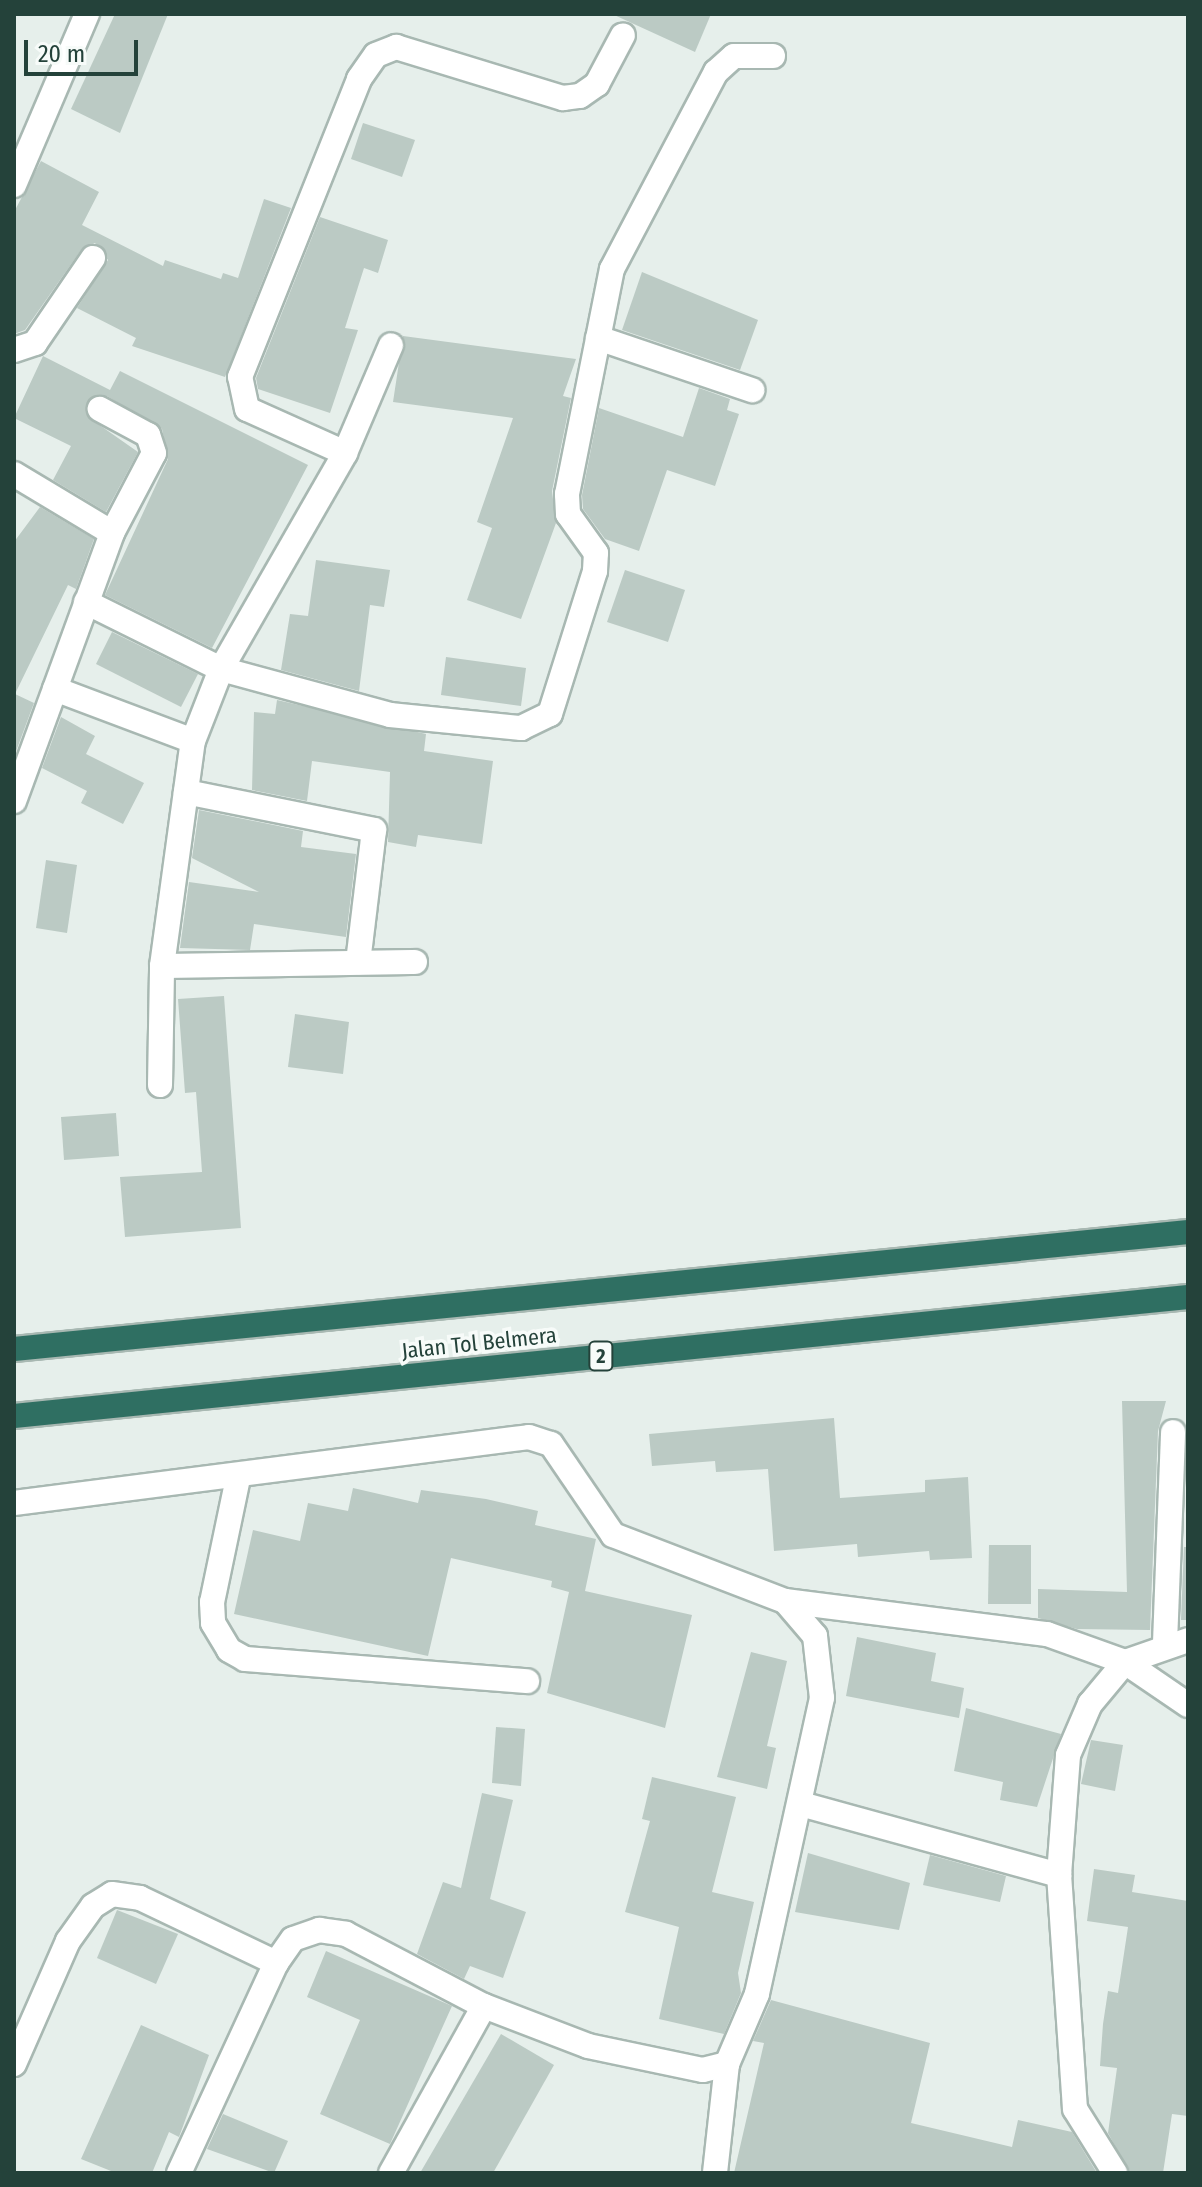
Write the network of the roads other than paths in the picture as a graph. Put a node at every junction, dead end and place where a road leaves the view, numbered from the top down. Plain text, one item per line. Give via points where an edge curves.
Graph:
1 (87, 14) edge
2 (623, 35) dead end
3 (773, 56) dead end
4 (14, 185) edge
5 (93, 258) dead end
6 (598, 338) junction
7 (391, 345) dead end
8 (14, 350) edge
9 (752, 390) dead end
10 (100, 409) dead end
11 (345, 453) junction
12 (14, 474) edge
13 (112, 533) junction
14 (86, 602) junction
15 (221, 669) junction
16 (55, 689) junction
17 (193, 741) junction
18 (186, 792) junction
19 (14, 801) edge
20 (358, 962) junction
21 (415, 962) dead end
22 (162, 966) junction
23 (160, 1085) dead end
24 (1188, 1232) edge
25 (1188, 1297) edge
26 (14, 1349) edge
27 (14, 1416) edge
28 (1173, 1432) dead end
29 (238, 1478) junction
30 (14, 1503) edge
31 (785, 1601) junction
32 (1177, 1642) edge
33 (1125, 1662) junction
34 (527, 1681) dead end
35 (1188, 1705) edge
36 (801, 1804) junction
37 (1059, 1875) junction
38 (276, 1963) junction
39 (484, 2006) junction
40 (14, 2064) edge
41 (727, 2064) junction
42 (179, 2173) edge
43 (391, 2173) edge
44 (715, 2173) edge
45 (1115, 2173) edge

1 - 4 street
2 - 11 street via 597,84 580,96 563,98 396,47 376,55 359,79 240,377 247,409
3 - 6 street via 734,56 716,72 612,269
5 - 8 street via 35,343
6 - 9 street
6 - 15 street via 567,494 568,514 596,553 595,571 550,714 521,728 390,715
7 - 11 street
10 - 13 street via 153,445
11 - 15 street
12 - 13 street
13 - 14 street
14 - 15 street
14 - 16 street
15 - 17 street
16 - 17 street
16 - 19 street
17 - 18 street
18 - 20 street via 374,830
18 - 22 street
20 - 21 street
20 - 22 street
22 - 23 street
24 - 26 highway, Jalan Tol Belmera
25 - 27 highway, Jalan Tol Belmera / 2
28 - 32 street
29 - 30 street
29 - 31 street via 529,1437 551,1444 613,1535
29 - 34 street via 212,1602 213,1623 229,1650 245,1659
31 - 33 street via 1047,1634
31 - 36 street via 815,1636 822,1698
32 - 33 street
33 - 35 street
33 - 37 street via 1090,1704 1068,1755
36 - 37 street
36 - 41 street via 757,1994
37 - 45 street via 1075,2109
38 - 39 street via 293,1939 319,1930 346,1934
38 - 40 street via 140,1898 112,1894 93,1906 68,1941
38 - 42 street
39 - 41 street via 588,2046 703,2070
39 - 43 street
41 - 44 street

